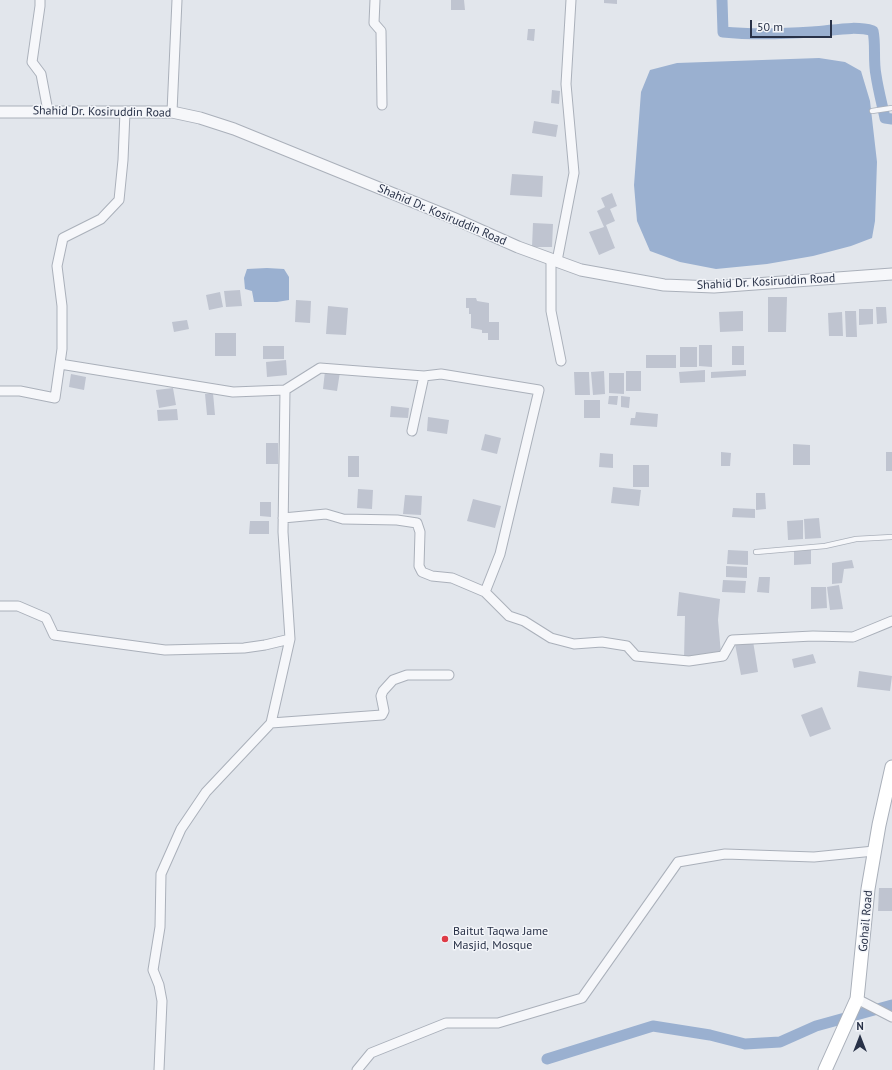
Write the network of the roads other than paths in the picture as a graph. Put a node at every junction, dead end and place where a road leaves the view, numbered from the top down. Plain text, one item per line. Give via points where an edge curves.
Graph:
1 (40, 0) edge
2 (177, 0) edge
3 (375, 0) edge
4 (571, 0) edge
5 (382, 105) dead end
6 (889, 109) edge
7 (48, 111) junction
8 (872, 111) dead end
9 (0, 112) edge
10 (126, 112) junction
11 (172, 112) junction
12 (554, 260) junction
13 (892, 274) edge
14 (561, 361) dead end
15 (60, 364) junction
16 (424, 376) junction
17 (285, 390) junction
18 (0, 391) edge
19 (412, 431) dead end
20 (283, 518) junction
21 (892, 537) edge
22 (756, 552) dead end
23 (485, 592) junction
24 (0, 606) edge
25 (892, 621) edge
26 (290, 639) junction
27 (449, 675) dead end
28 (271, 723) junction
29 (891, 772) edge
30 (874, 851) junction
31 (855, 1004) junction
32 (892, 1017) edge
33 (159, 1070) edge
34 (357, 1070) edge
35 (825, 1070) edge

1 - 7 street via 32,62 41,74
2 - 11 street
3 - 5 street via 374,24 381,31
4 - 12 street via 566,84 574,173
6 - 8 lane
7 - 9 street, Shahid Dr. Kosiruddin Road
7 - 10 street, Shahid Dr. Kosiruddin Road
10 - 11 street, Shahid Dr. Kosiruddin Road
10 - 15 street via 119,200 101,219 63,238 57,266 62,306
11 - 12 street, Shahid Dr. Kosiruddin Road via 234,129
12 - 13 street, Shahid Dr. Kosiruddin Road via 581,270 610,276 686,286 714,287
12 - 14 street via 551,311
15 - 17 street via 233,392
15 - 18 street via 55,398 20,391
16 - 17 street via 320,368
16 - 19 street
16 - 23 street via 441,374 539,390 500,554
17 - 20 street
20 - 23 street via 326,514 343,518 417,523 420,532 422,572 452,578
20 - 26 street
21 - 22 lane
23 - 25 street via 509,616 524,621 551,638 574,644 602,642 627,646 636,656 689,662 723,656 732,640 853,637
24 - 26 street via 18,606 46,618 54,635 165,650 244,648
26 - 28 street
27 - 28 street via 407,674 393,680 381,696 384,711 382,715
28 - 33 street via 206,792 181,829 161,874 160,927 153,970 162,1000
29 - 30 main road, Gohail Road
30 - 31 main road, Gohail Road
30 - 34 street via 814,857 725,854 678,862 582,998 498,1023 446,1023 371,1053
31 - 32 street via 869,1006
31 - 35 main road, Gohail Road

